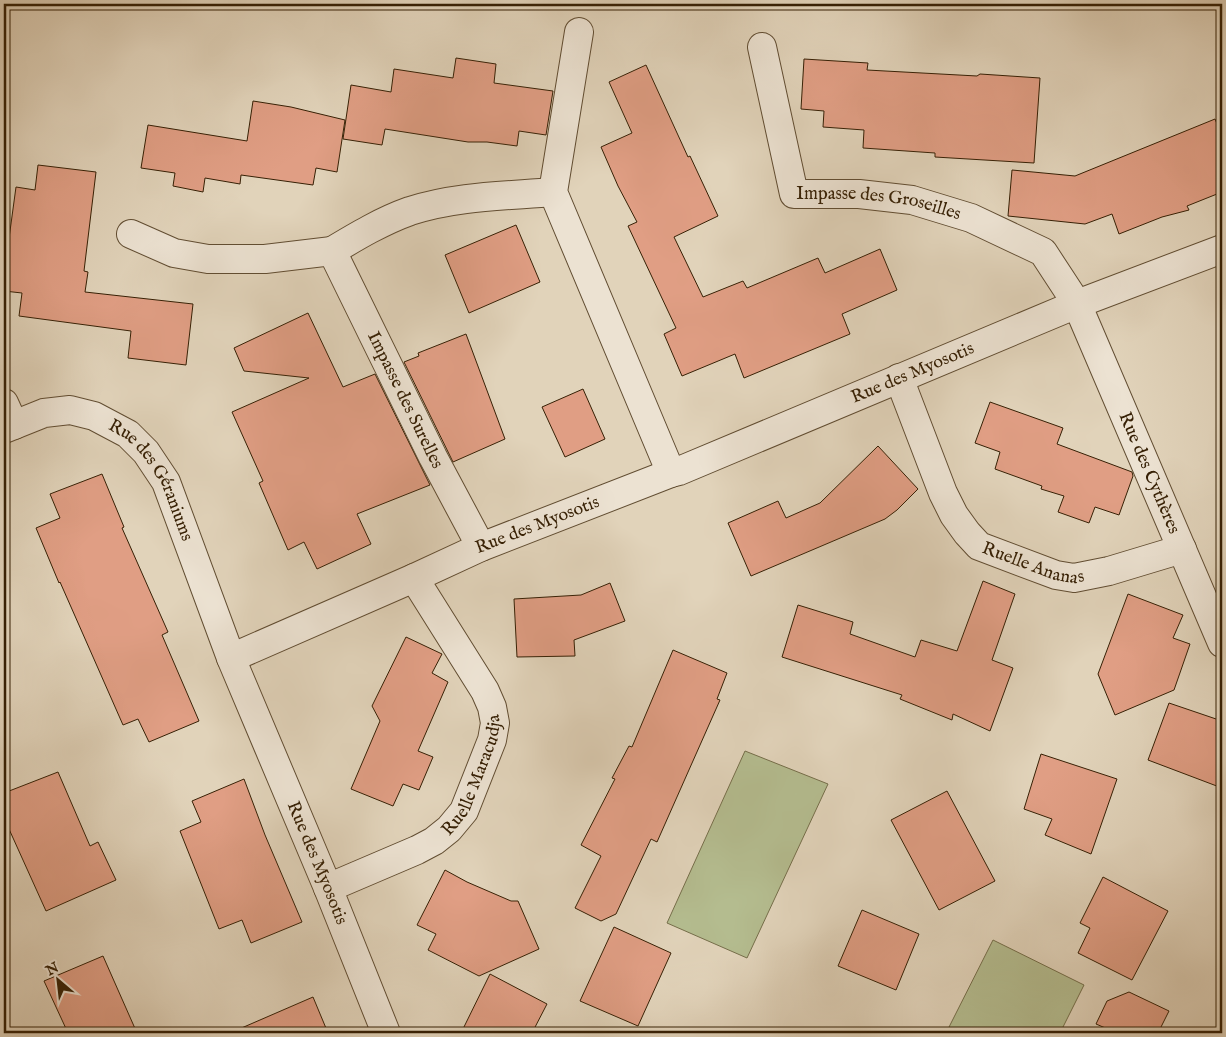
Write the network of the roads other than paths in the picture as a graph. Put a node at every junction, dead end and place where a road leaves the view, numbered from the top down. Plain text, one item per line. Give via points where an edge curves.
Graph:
1 (579, 32) dead end
2 (762, 47) dead end
3 (553, 192) junction
4 (131, 234) dead end
5 (1222, 249) edge
6 (332, 251) junction
7 (1077, 304) junction
8 (899, 378) junction
9 (7, 419) edge
10 (670, 473) junction
11 (481, 547) junction
12 (1182, 549) junction
13 (414, 578) junction
14 (1222, 643) edge
15 (232, 658) junction
16 (328, 888) junction
17 (386, 1033) edge

1 - 3 street
2 - 7 street, Impasse des Groseilles via 794,194 859,194 912,200 971,218 1043,252
3 - 6 street via 457,200 410,211 372,227
3 - 10 street
4 - 6 street via 174,254 208,259 266,259
5 - 7 street, Rue des Myosotis
6 - 11 street, Impasse des Surelles
7 - 8 street, Rue des Myosotis
7 - 12 street, Rue des Cythères
8 - 10 street, Rue des Myosotis
8 - 12 street, Ruelle Ananas via 943,493 954,515 979,546 1056,575 1074,578
9 - 15 street, Rue des Géraniums via 70,410 94,416 128,434 146,452 166,482
10 - 11 street, Rue des Myosotis
11 - 13 street, Rue des Myosotis
12 - 14 street, Rue des Cythères
13 - 15 street, Rue des Myosotis
13 - 16 street, Ruelle Maracudja via 485,691 495,723 492,740 464,811 449,829 417,850
15 - 16 street, Rue des Myosotis
16 - 17 street, Rue des Myosotis

